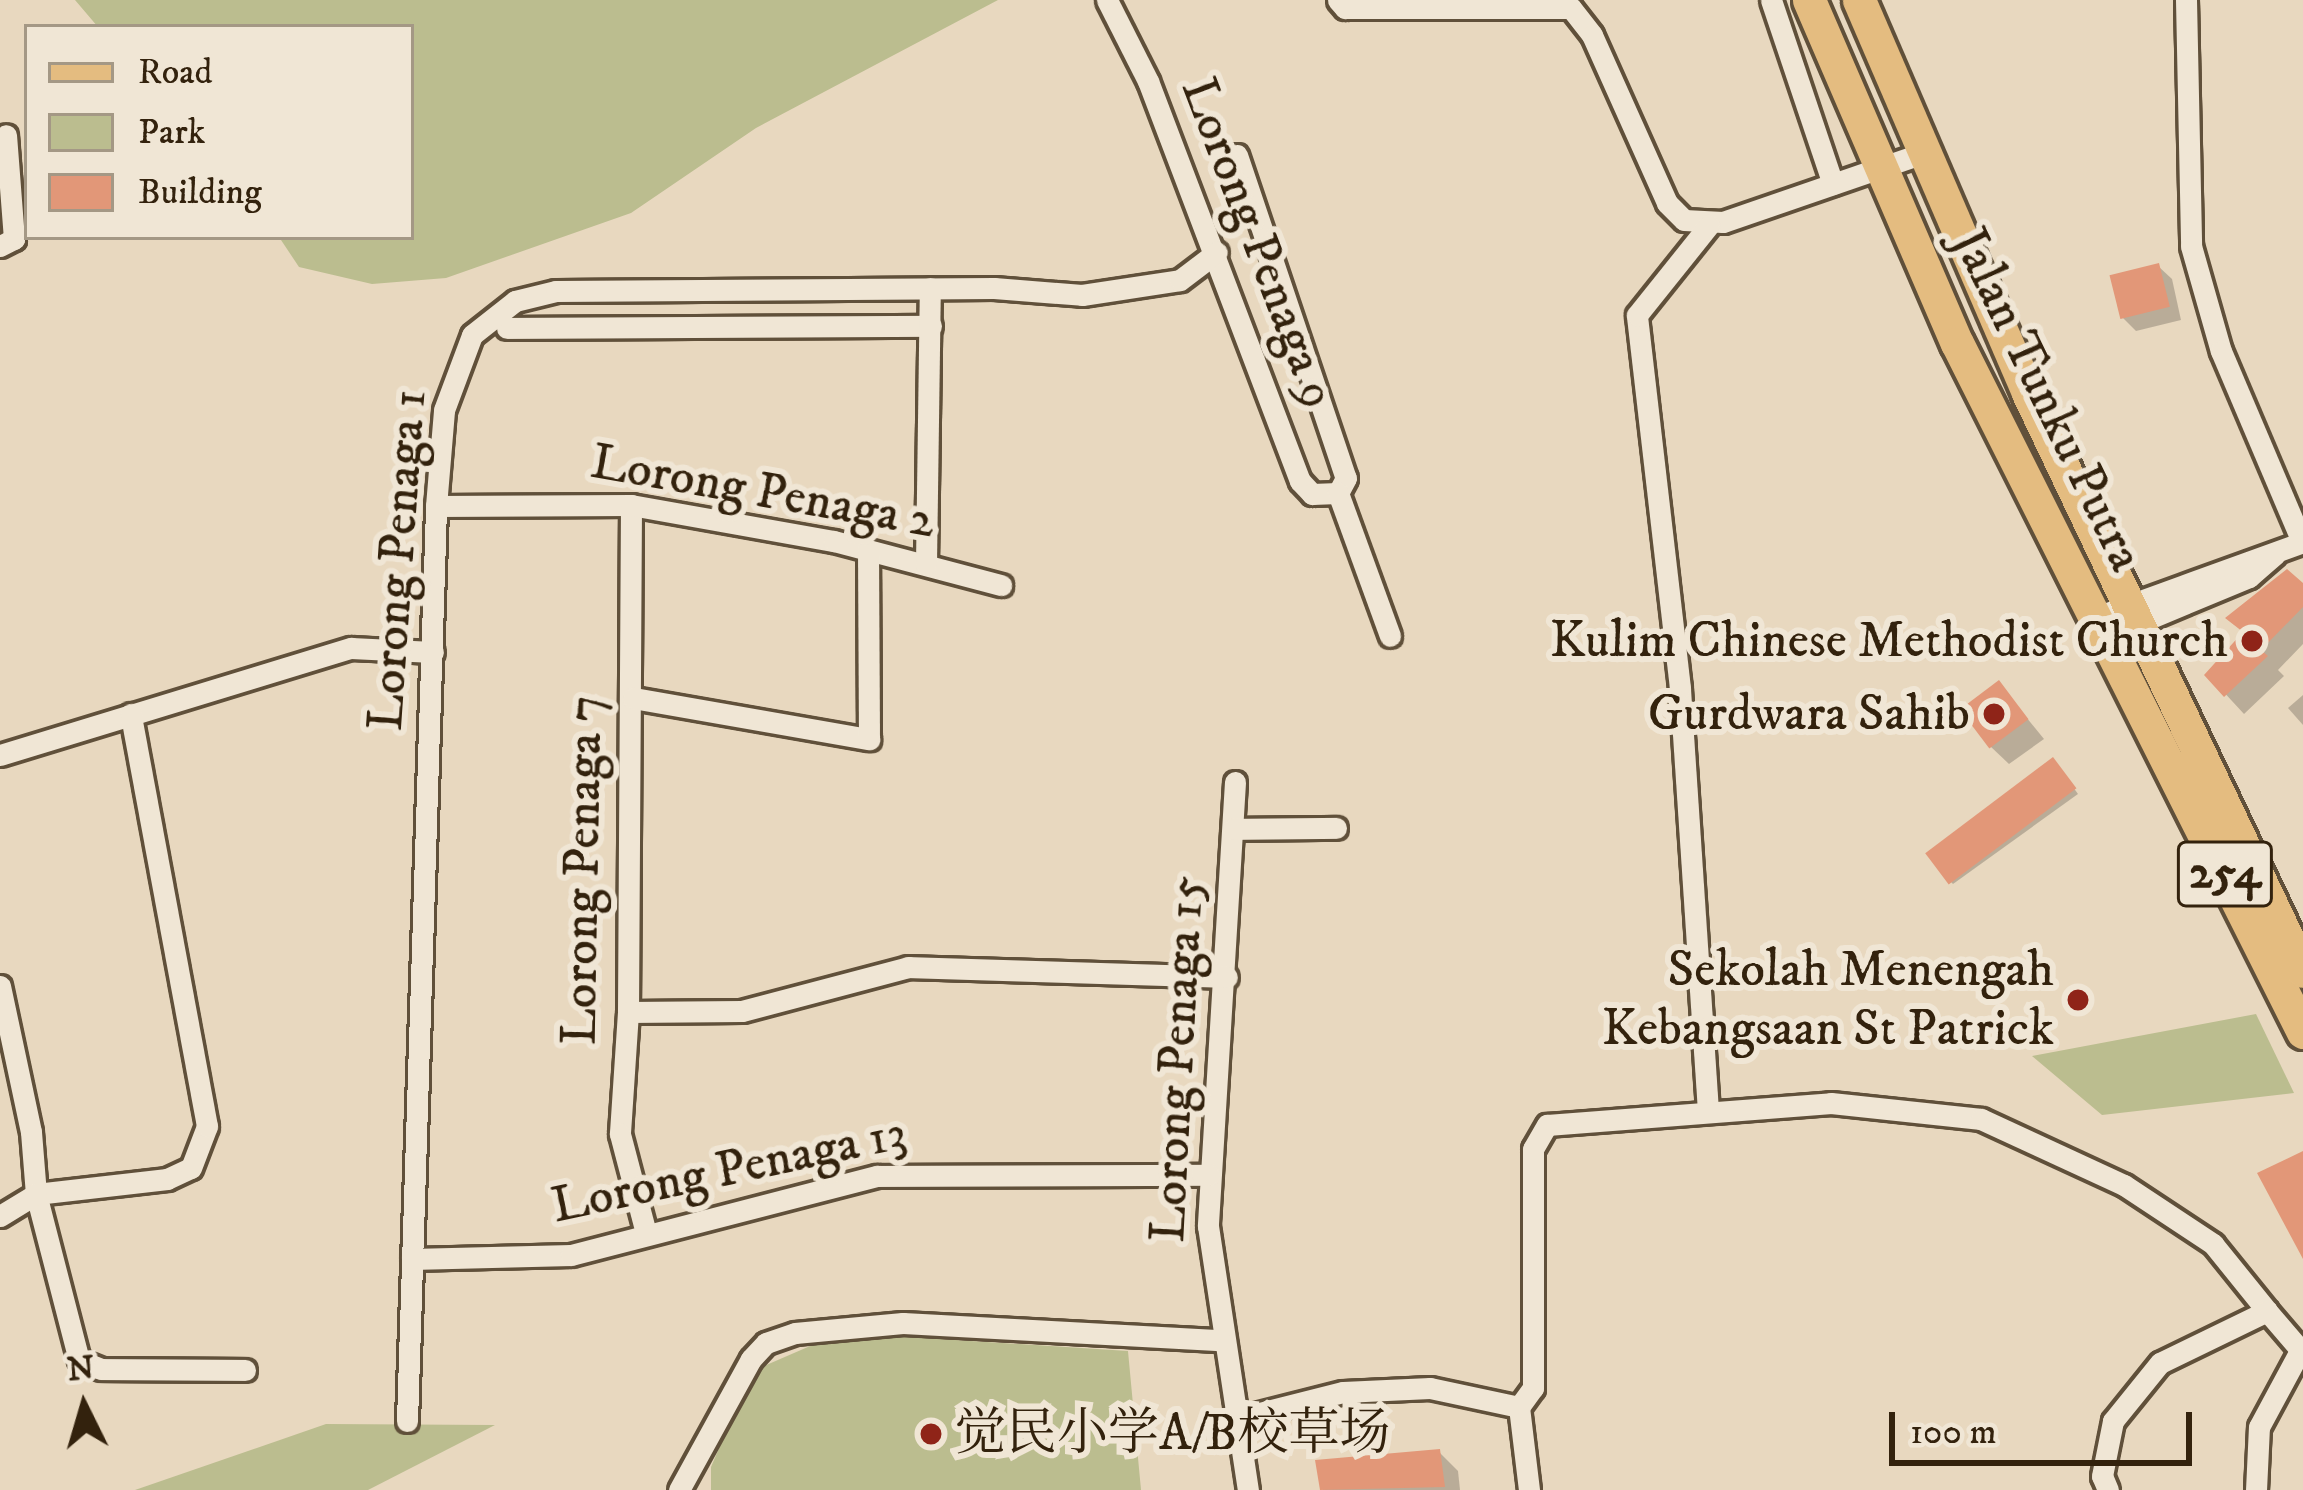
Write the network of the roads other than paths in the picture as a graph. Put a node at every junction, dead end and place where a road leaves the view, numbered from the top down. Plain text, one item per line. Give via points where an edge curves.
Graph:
1 (1107, 0) edge
2 (1338, 0) edge
3 (1771, 0) edge
4 (1809, 0) edge
5 (1858, 0) edge
6 (2186, 0) edge
7 (1370, 4) edge
8 (1571, 4) edge
9 (6, 135) dead end
10 (1920, 154) junction
11 (1237, 155) dead end
12 (1881, 168) junction
13 (1833, 184) junction
14 (1709, 225) junction
15 (4, 245) edge
16 (1216, 252) junction
17 (930, 288) junction
18 (931, 326) junction
19 (507, 328) dead end
20 (1342, 485) junction
21 (2303, 491) edge
22 (2280, 496) junction
23 (631, 505) junction
24 (436, 506) junction
25 (2303, 542) edge
26 (868, 550) junction
27 (926, 564) junction
28 (2114, 572) junction
29 (1001, 585) dead end
30 (2169, 599) junction
31 (2140, 626) junction
32 (2101, 627) junction
33 (1390, 636) dead end
34 (433, 652) junction
35 (633, 698) junction
36 (131, 714) junction
37 (0, 755) edge
38 (1235, 782) dead end
39 (1336, 828) dead end
40 (1233, 829) junction
41 (2303, 971) edge
42 (1227, 977) junction
43 (0, 986) edge
44 (628, 1012) junction
45 (2303, 1032) edge
46 (1708, 1112) junction
47 (1209, 1174) junction
48 (36, 1194) junction
49 (0, 1216) edge
50 (646, 1233) junction
51 (412, 1259) junction
52 (2267, 1311) junction
53 (1221, 1340) junction
54 (2301, 1352) edge
55 (245, 1370) dead end
56 (1520, 1407) junction
57 (1240, 1418) junction
58 (407, 1421) dead end
59 (679, 1490) edge
60 (1247, 1490) edge
61 (1529, 1490) edge
62 (2108, 1490) edge
63 (2256, 1490) edge

1 - 16 street, Lorong Penaga 9
2 - 7 street
3 - 13 street
4 - 12 main road, Jalan Tunku Putra / 254
5 - 10 main road, Jalan Tunku Putra / 254
6 - 22 street via 2191,246 2221,351
7 - 8 street
8 - 14 street via 1667,202 1684,220
9 - 15 street via 14,238
10 - 12 street
10 - 28 main road, Jalan Tunku Putra / 254
11 - 20 street
12 - 13 street
12 - 32 main road, Jalan Tunku Putra / 254 via 1957,343
13 - 14 street
14 - 46 street via 1636,315 1680,688
16 - 17 street, Lorong Penaga 1 via 1180,280 1134,291
16 - 20 street, Lorong Penaga 9 via 1300,481 1312,494
17 - 18 street
17 - 24 street, Lorong Penaga 1 via 598,290 515,301 483,321 456,368
18 - 19 street
18 - 27 street
20 - 33 street
21 - 22 street
22 - 25 street
23 - 24 street, Lorong Penaga 2
23 - 26 street, Lorong Penaga 2
23 - 35 street, Lorong Penaga 7
24 - 34 street, Lorong Penaga 1
25 - 30 street via 2249,577
26 - 27 street, Lorong Penaga 2
26 - 35 street via 868,739
27 - 29 street, Lorong Penaga 2
28 - 30 street
28 - 31 main road, Jalan Tunku Putra / 254
30 - 31 street
30 - 31 street via 2159,622
31 - 32 street
31 - 41 main road, Jalan Tunku Putra / 254
32 - 45 main road, Jalan Tunku Putra / 254
34 - 36 street via 351,648
34 - 51 street, Lorong Penaga 1
35 - 44 street, Lorong Penaga 7
36 - 37 street
36 - 48 street via 207,1126 191,1168 167,1179
38 - 40 street, Lorong Penaga 15
39 - 40 street
40 - 42 street, Lorong Penaga 15
42 - 44 street via 908,968 742,1011
42 - 47 street, Lorong Penaga 15
43 - 48 street via 32,1132
44 - 50 street, Lorong Penaga 7 via 620,1134
46 - 52 street via 1831,1103 1981,1119 2124,1185 2213,1244
46 - 56 street via 1542,1129 1533,1149 1533,1388
47 - 50 street, Lorong Penaga 13 via 877,1176
47 - 53 street, Lorong Penaga 15
48 - 49 street
48 - 55 street via 84,1366
50 - 51 street, Lorong Penaga 13 via 571,1255
51 - 58 street, Lorong Penaga 1
52 - 54 street
52 - 62 street via 2176,1353 2138,1386 2113,1421 2102,1476
53 - 57 street, Lorong Penaga 15
53 - 59 street via 903,1323 795,1333 766,1343 751,1359
54 - 63 street via 2259,1427
56 - 57 street via 1430,1388 1343,1392
56 - 61 street
57 - 60 street, Lorong Penaga 15

